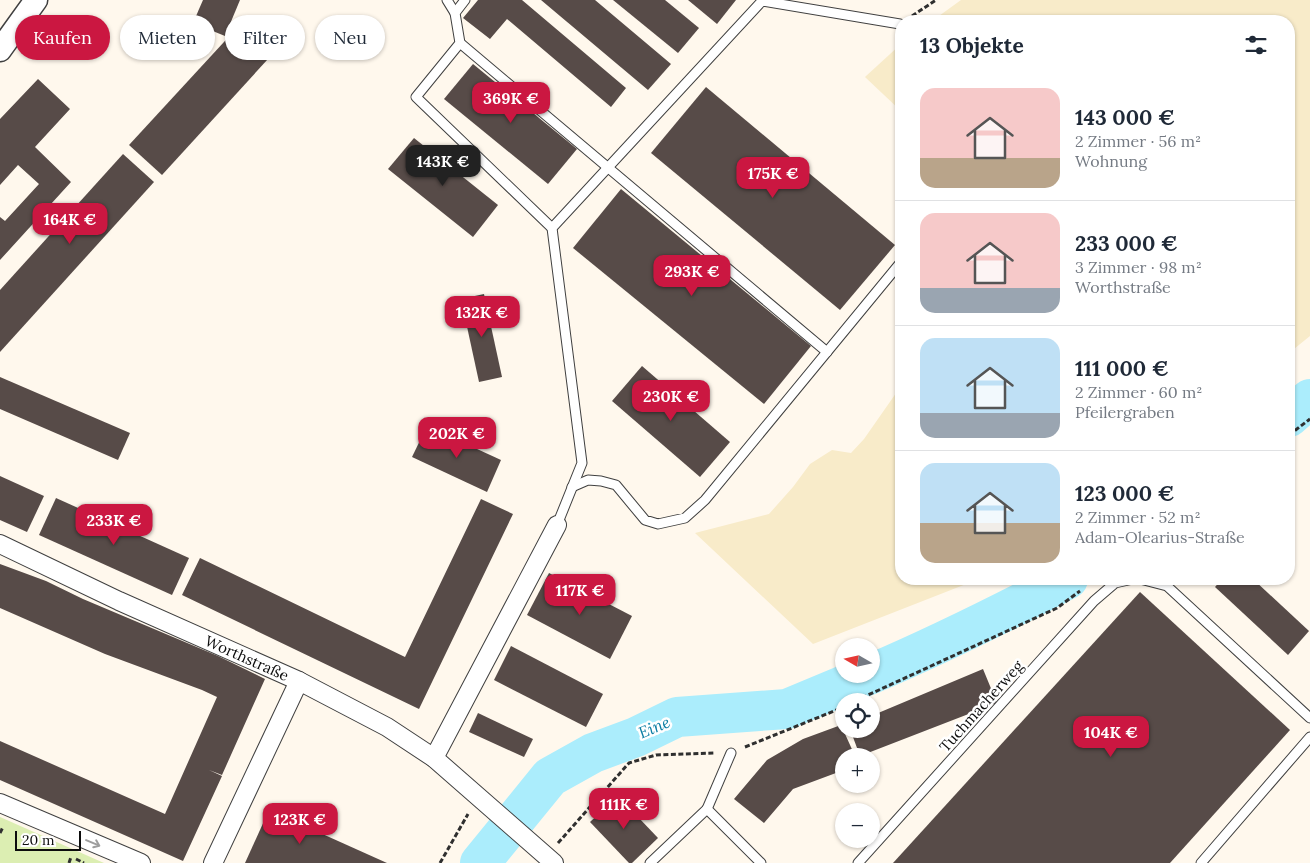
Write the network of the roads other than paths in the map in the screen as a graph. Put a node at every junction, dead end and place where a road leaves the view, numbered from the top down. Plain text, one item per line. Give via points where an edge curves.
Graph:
1 (36, 0) edge
2 (448, 0) edge
3 (465, 0) edge
4 (762, 0) edge
5 (455, 12) junction
6 (895, 22) edge
7 (460, 43) junction
8 (0, 50) edge
9 (607, 168) junction
10 (552, 228) junction
11 (895, 269) edge
12 (827, 352) junction
13 (572, 487) junction
14 (557, 525) joint
15 (0, 544) edge
16 (1113, 585) edge
17 (1163, 585) edge
18 (299, 682) junction
19 (1310, 718) edge
20 (1310, 737) edge
21 (730, 753) road end
22 (434, 758) junction
23 (0, 803) edge
24 (707, 809) junction
25 (550, 860) edge
26 (141, 863) edge
27 (213, 863) edge
28 (650, 863) edge
29 (761, 863) edge
30 (858, 863) edge
31 (1202, 863) edge

1 - 8 street
2 - 5 lane
3 - 5 lane
4 - 6 lane
4 - 9 lane
5 - 7 lane
7 - 9 lane
7 - 10 lane via 416,97
9 - 10 lane
9 - 12 lane
10 - 13 lane via 582,464
11 - 12 lane
12 - 13 lane via 705,500 685,518 658,524 645,520 616,485 588,480
13 - 14 lane
14 - 22 street
15 - 18 street, Worthstraße
16 - 30 lane, Tuchmacherweg via 1094,601
17 - 19 lane
18 - 22 street, Worthstraße via 387,727
18 - 27 street
20 - 31 lane
21 - 24 lane
22 - 25 street, Worthstraße
23 -> 26 street
24 - 28 lane
24 - 29 lane

